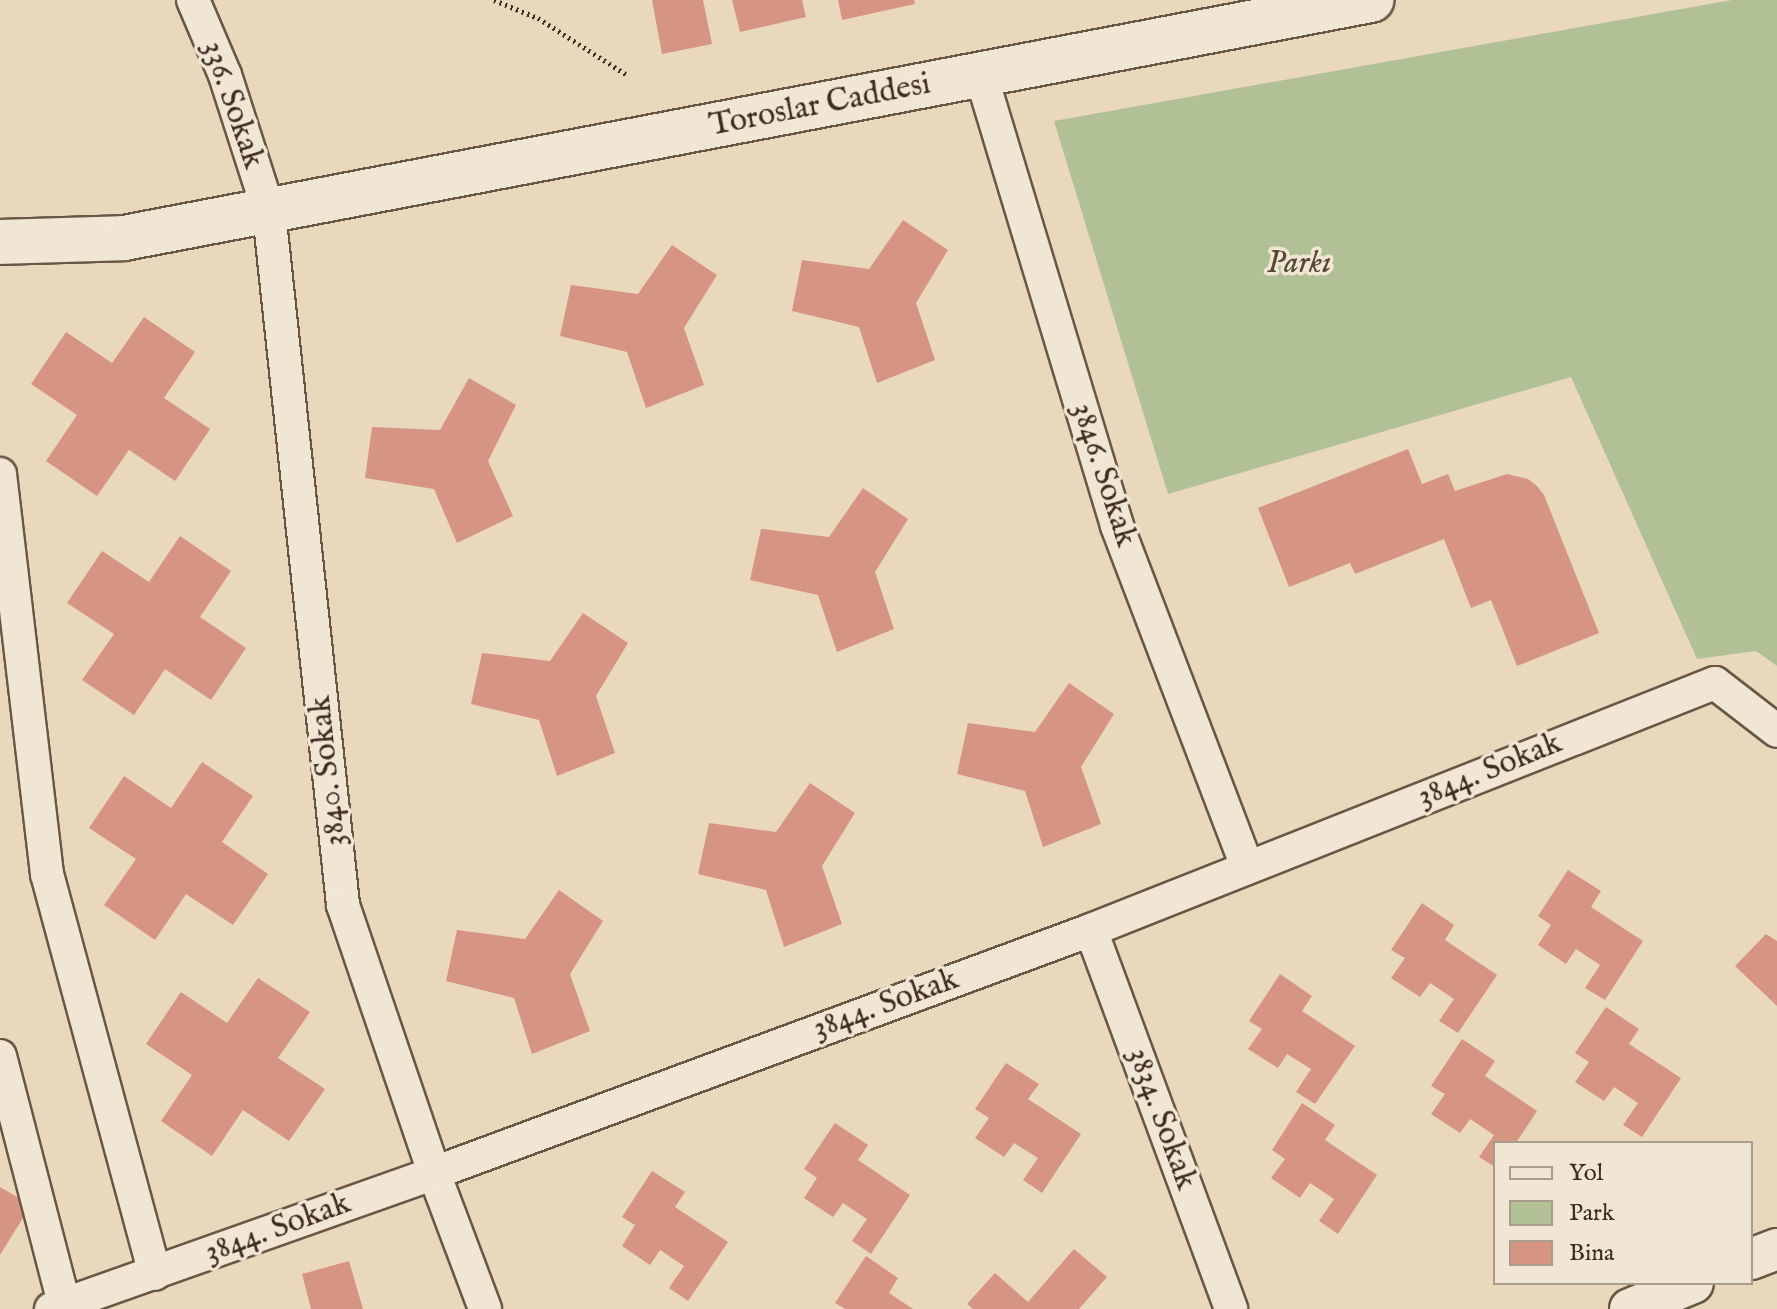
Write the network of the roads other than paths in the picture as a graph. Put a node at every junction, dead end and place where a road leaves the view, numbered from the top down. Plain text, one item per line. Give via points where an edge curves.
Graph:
1 (193, 0) edge
2 (1371, 0) edge
3 (981, 75) junction
4 (269, 212) junction
5 (0, 215) edge
6 (0, 242) edge
7 (0, 474) edge
8 (1777, 731) edge
9 (1247, 867) junction
10 (1091, 930) junction
11 (0, 1056) edge
12 (434, 1173) junction
13 (1777, 1249) edge
14 (1753, 1258) edge
15 (155, 1274) junction
16 (1688, 1285) edge
17 (58, 1307) edge
18 (485, 1309) edge
19 (1231, 1309) edge
20 (1630, 1309) edge

1 - 4 street, 336. Sokak via 225,75
2 - 3 main road, Toroslar Caddesi
3 - 4 main road, Toroslar Caddesi
3 - 9 street, 3846. Sokak via 1117,526
4 - 5 main road, Toroslar Caddesi
4 - 6 main road, Toroslar Caddesi via 124,238
4 - 12 street, 3840. Sokak via 343,905
7 - 15 street via 47,874
8 - 9 street, 3844. Sokak via 1715,683
9 - 10 street, 3844. Sokak
10 - 12 street, 3844. Sokak
10 - 19 street, 3834. Sokak
11 - 17 street
12 - 15 street, 3844. Sokak
12 - 18 street, 3840. Sokak
13 - 14 street
15 - 17 street, 3844. Sokak
16 - 20 street

